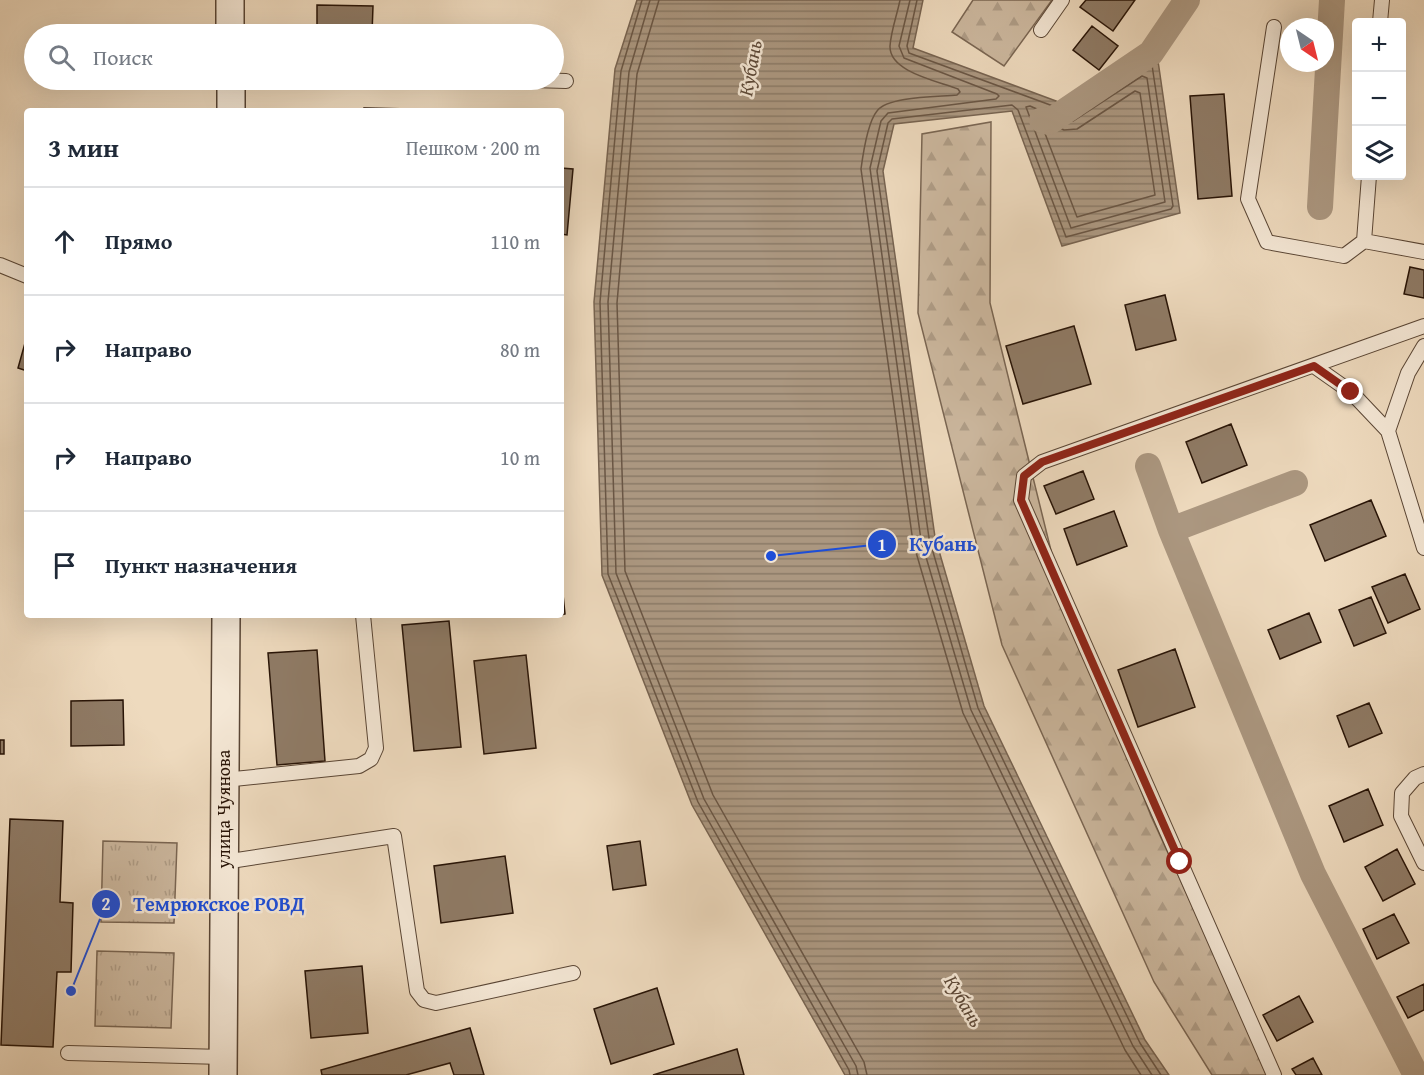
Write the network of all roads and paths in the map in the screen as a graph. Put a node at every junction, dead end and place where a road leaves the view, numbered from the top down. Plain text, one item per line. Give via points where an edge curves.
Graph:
1 (230, 0) edge
2 (1062, 0) edge
3 (1382, 0) edge
4 (1380, 18) edge
5 (230, 24) edge
6 (1274, 27) dead end
7 (1041, 30) dead end
8 (231, 90) edge
9 (231, 108) edge
10 (1369, 180) edge
11 (1364, 241) junction
12 (1424, 252) edge
13 (0, 264) edge
14 (24, 275) edge
15 (1424, 326) edge
16 (1424, 346) edge
17 (1314, 366) junction
18 (1388, 430) junction
19 (1424, 549) edge
20 (226, 618) edge
21 (363, 618) edge
22 (1424, 774) edge
23 (224, 780) junction
24 (224, 862) junction
25 (1424, 863) edge
26 (573, 973) dead end
27 (68, 1053) dead end
28 (223, 1066) edge
29 (1274, 1075) edge

1 - 5 street
2 - 7 lane
3 - 4 lane
6 - 11 lane via 1248,199 1267,242 1344,256
8 - 9 street
10 - 11 lane
11 - 12 lane
13 - 14 lane
15 - 17 lane
16 - 18 lane via 1408,373
17 - 18 lane via 1351,392
17 - 29 lane via 1042,462 1024,476 1021,500
18 - 19 lane
20 - 23 street, улица Чуянова
21 - 23 lane via 376,748 371,759 359,766
22 - 25 lane via 1402,793 1401,816
23 - 24 street, улица Чуянова
24 - 26 lane via 394,836 417,991 424,1000 436,1003
24 - 28 street, улица Чуянова
27 - 28 lane

